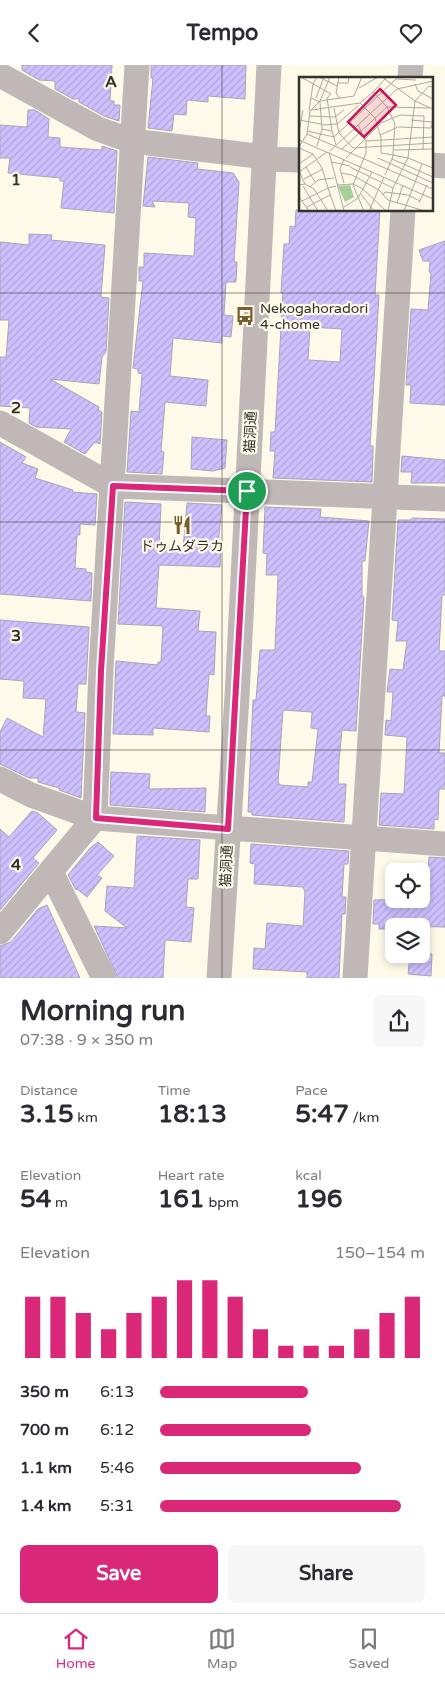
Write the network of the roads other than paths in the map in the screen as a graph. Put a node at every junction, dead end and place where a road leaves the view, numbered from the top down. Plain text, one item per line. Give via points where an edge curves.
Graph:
1 (137, 65) edge
2 (269, 65) edge
3 (0, 75) edge
4 (132, 141) junction
5 (265, 158) junction
6 (299, 160) edge
7 (432, 165) edge
8 (445, 166) edge
9 (403, 211) edge
10 (0, 423) edge
11 (113, 486) junction
12 (247, 491) junction
13 (384, 495) junction
14 (445, 499) edge
15 (0, 779) edge
16 (96, 818) junction
17 (228, 829) junction
18 (365, 838) junction
19 (445, 845) edge
20 (51, 872) junction
21 (0, 932) edge
22 (104, 978) edge
23 (219, 978) edge
24 (355, 978) edge

1 - 4 street
2 - 5 street, 猫洞通
3 - 4 street via 98,129
4 - 5 street
4 - 11 street
5 - 6 street
5 - 12 street, 猫洞通
7 - 8 street
9 - 13 street
10 - 11 street
11 - 12 street
11 - 16 street via 101,671
12 - 13 street
12 - 17 street, 猫洞通
13 - 14 street
13 - 18 street
15 - 16 street via 31,795
16 - 17 street
16 - 20 street
17 - 18 street
17 - 23 street, 猫洞通
18 - 19 street
18 - 24 street
20 - 21 street
20 - 22 street

